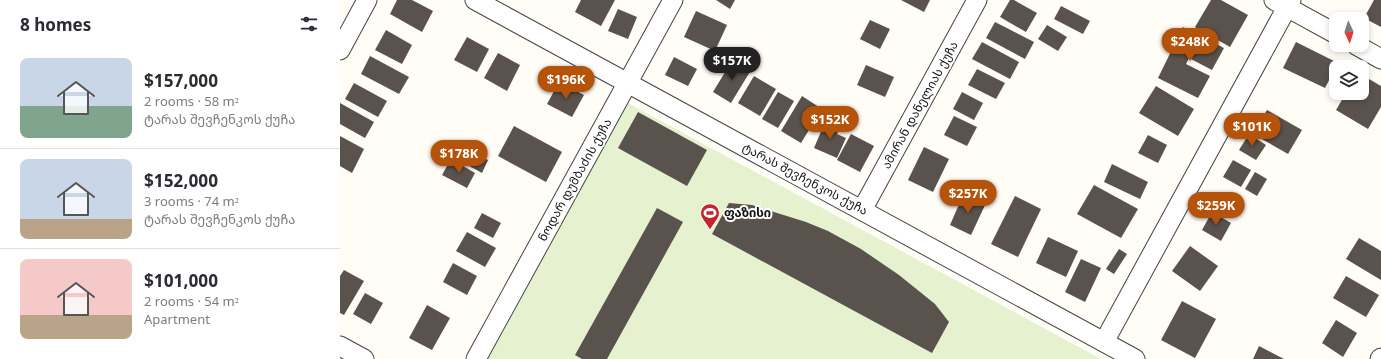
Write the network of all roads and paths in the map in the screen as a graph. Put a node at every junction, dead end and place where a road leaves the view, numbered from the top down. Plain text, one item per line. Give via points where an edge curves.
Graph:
1 (367, 0) edge
2 (475, 0) edge
3 (673, 0) edge
4 (977, 0) edge
5 (1284, 2) edge
6 (1329, 30) edge
7 (340, 50) edge
8 (1368, 52) edge
9 (1381, 59) edge
10 (628, 83) junction
11 (862, 210) junction
12 (1104, 342) junction
13 (340, 346) edge
14 (364, 359) edge
15 (476, 359) edge
16 (1135, 359) edge

1 - 7 street
2 - 10 street, ტარას შევჩენკოს ქუჩა
3 - 10 street, ნოდარ დუმბაძის ქუჩა
4 - 11 street, ამირან დანელიას ქუჩა
5 - 6 street
5 - 12 street
8 - 9 street
10 - 11 street, ტარას შევჩენკოს ქუჩა
10 - 15 street, ნოდარ დუმბაძის ქუჩა
11 - 12 street, ტარას შევჩენკოს ქუჩა
12 - 16 street, ტარას შევჩენკოს ქუჩა
13 - 14 street

